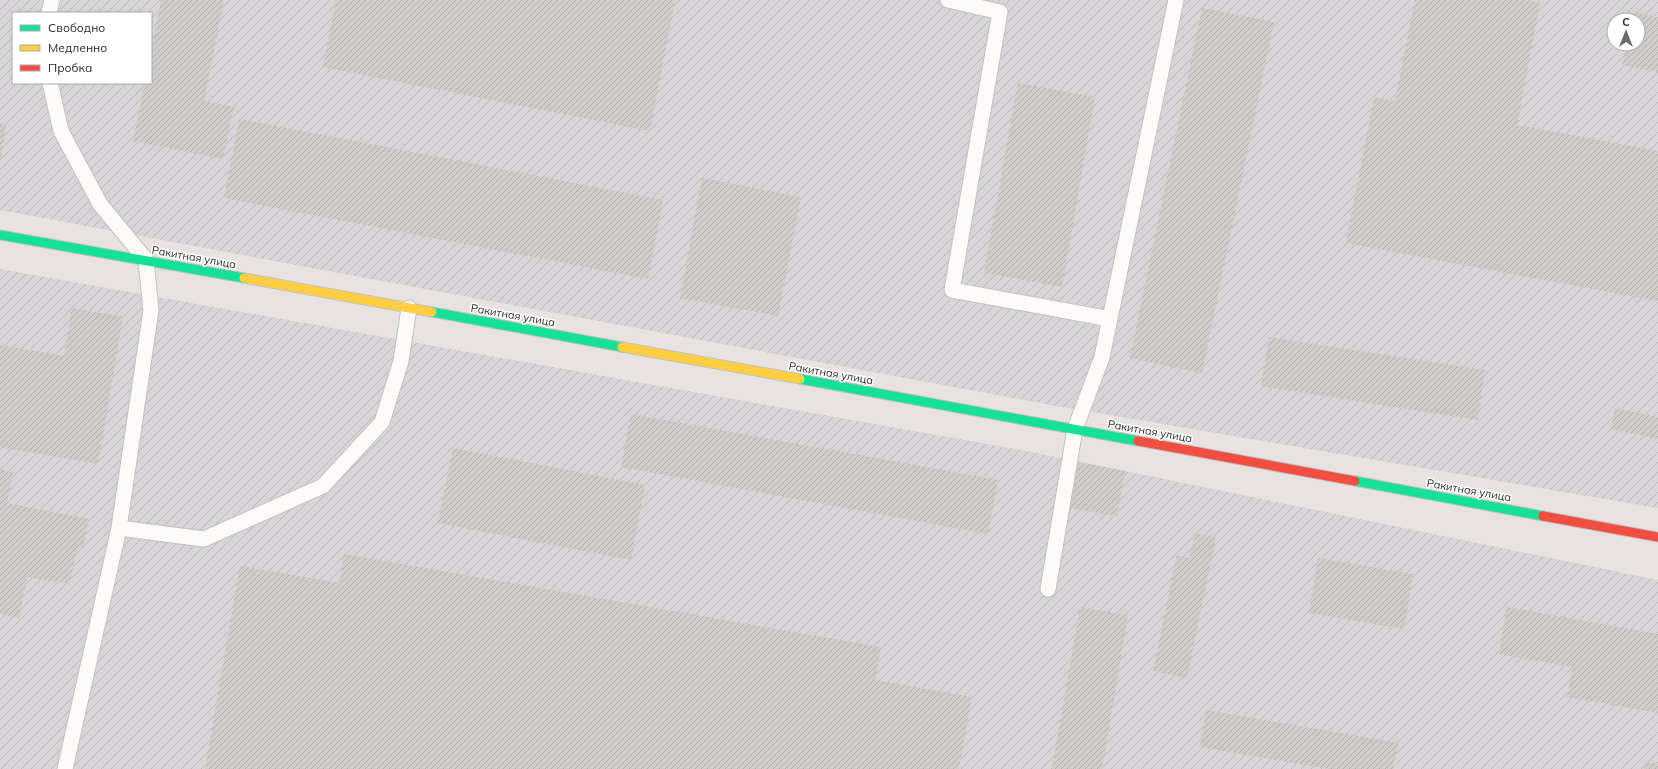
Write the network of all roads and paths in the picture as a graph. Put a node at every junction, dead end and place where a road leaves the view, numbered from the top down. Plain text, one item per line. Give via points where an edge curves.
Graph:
1 (48, 0) edge
2 (52, 0) edge
3 (948, 0) edge
4 (1176, 0) edge
5 (49, 12) edge
6 (49, 12) edge
7 (50, 84) edge
8 (0, 235) edge
9 (146, 260) junction
10 (409, 308) junction
11 (1110, 319) junction
12 (1075, 429) junction
13 (119, 528) junction
14 (1658, 537) edge
15 (1048, 589) dead end
16 (65, 769) edge

1 - 5 lane
2 - 6 lane
3 - 11 lane via 1000,12 952,290
4 - 11 lane
7 - 9 lane via 61,131 100,204
8 - 9 street, Ракитная улица
9 - 10 street, Ракитная улица
9 - 13 lane via 151,310
10 - 12 street, Ракитная улица
10 - 13 lane via 401,361 382,422 323,486 204,539
11 - 12 lane via 1102,357
12 - 14 street, Ракитная улица
12 - 15 lane
13 - 16 lane

